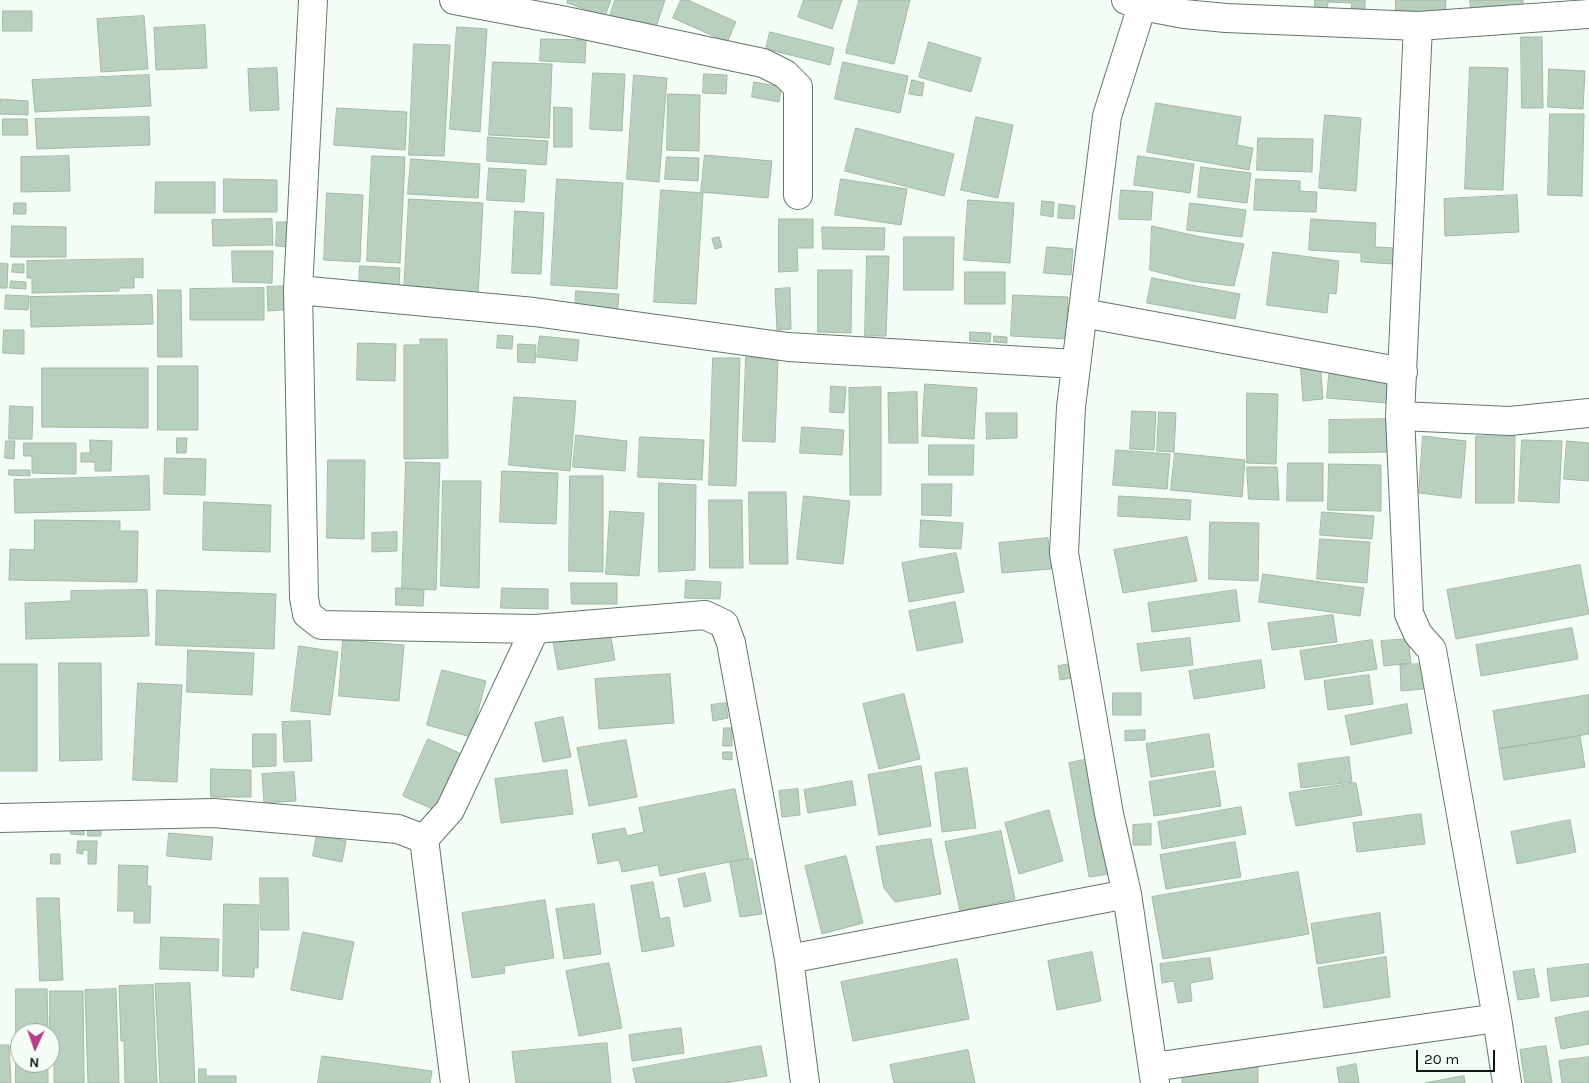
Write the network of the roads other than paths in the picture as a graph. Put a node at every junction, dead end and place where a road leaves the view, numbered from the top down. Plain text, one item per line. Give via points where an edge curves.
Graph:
1 (313, 0) edge
2 (454, 0) edge
3 (1134, 3) edge
4 (1589, 14) edge
5 (1418, 26) junction
6 (798, 195) dead end
7 (298, 290) junction
8 (1082, 313) junction
9 (1076, 364) junction
10 (1403, 372) junction
11 (1589, 413) edge
12 (1400, 416) junction
13 (535, 629) junction
14 (0, 818) edge
15 (424, 839) junction
16 (1127, 894) junction
17 (789, 959) junction
18 (1497, 1018) junction
19 (1154, 1075) edge
20 (455, 1083) edge
21 (805, 1083) edge
22 (1507, 1083) edge

1 - 7 street
2 - 6 street via 763,63 785,74 798,87
3 - 5 street via 1184,14 1226,18
3 - 8 street via 1107,116
4 - 5 street
5 - 10 street
7 - 9 street via 534,312 788,346
7 - 13 street via 304,598 307,614 322,625
8 - 9 street
8 - 10 street
9 - 16 street via 1064,553 1109,814
10 - 12 street
11 - 12 street via 1510,421
12 - 18 street via 1409,614 1418,634 1432,650
13 - 15 street via 450,810
13 - 17 street via 705,615 724,624 731,643
14 - 15 street via 214,813 398,829
15 - 20 street
16 - 17 street
16 - 19 street
17 - 21 street
18 - 19 street
18 - 22 street

